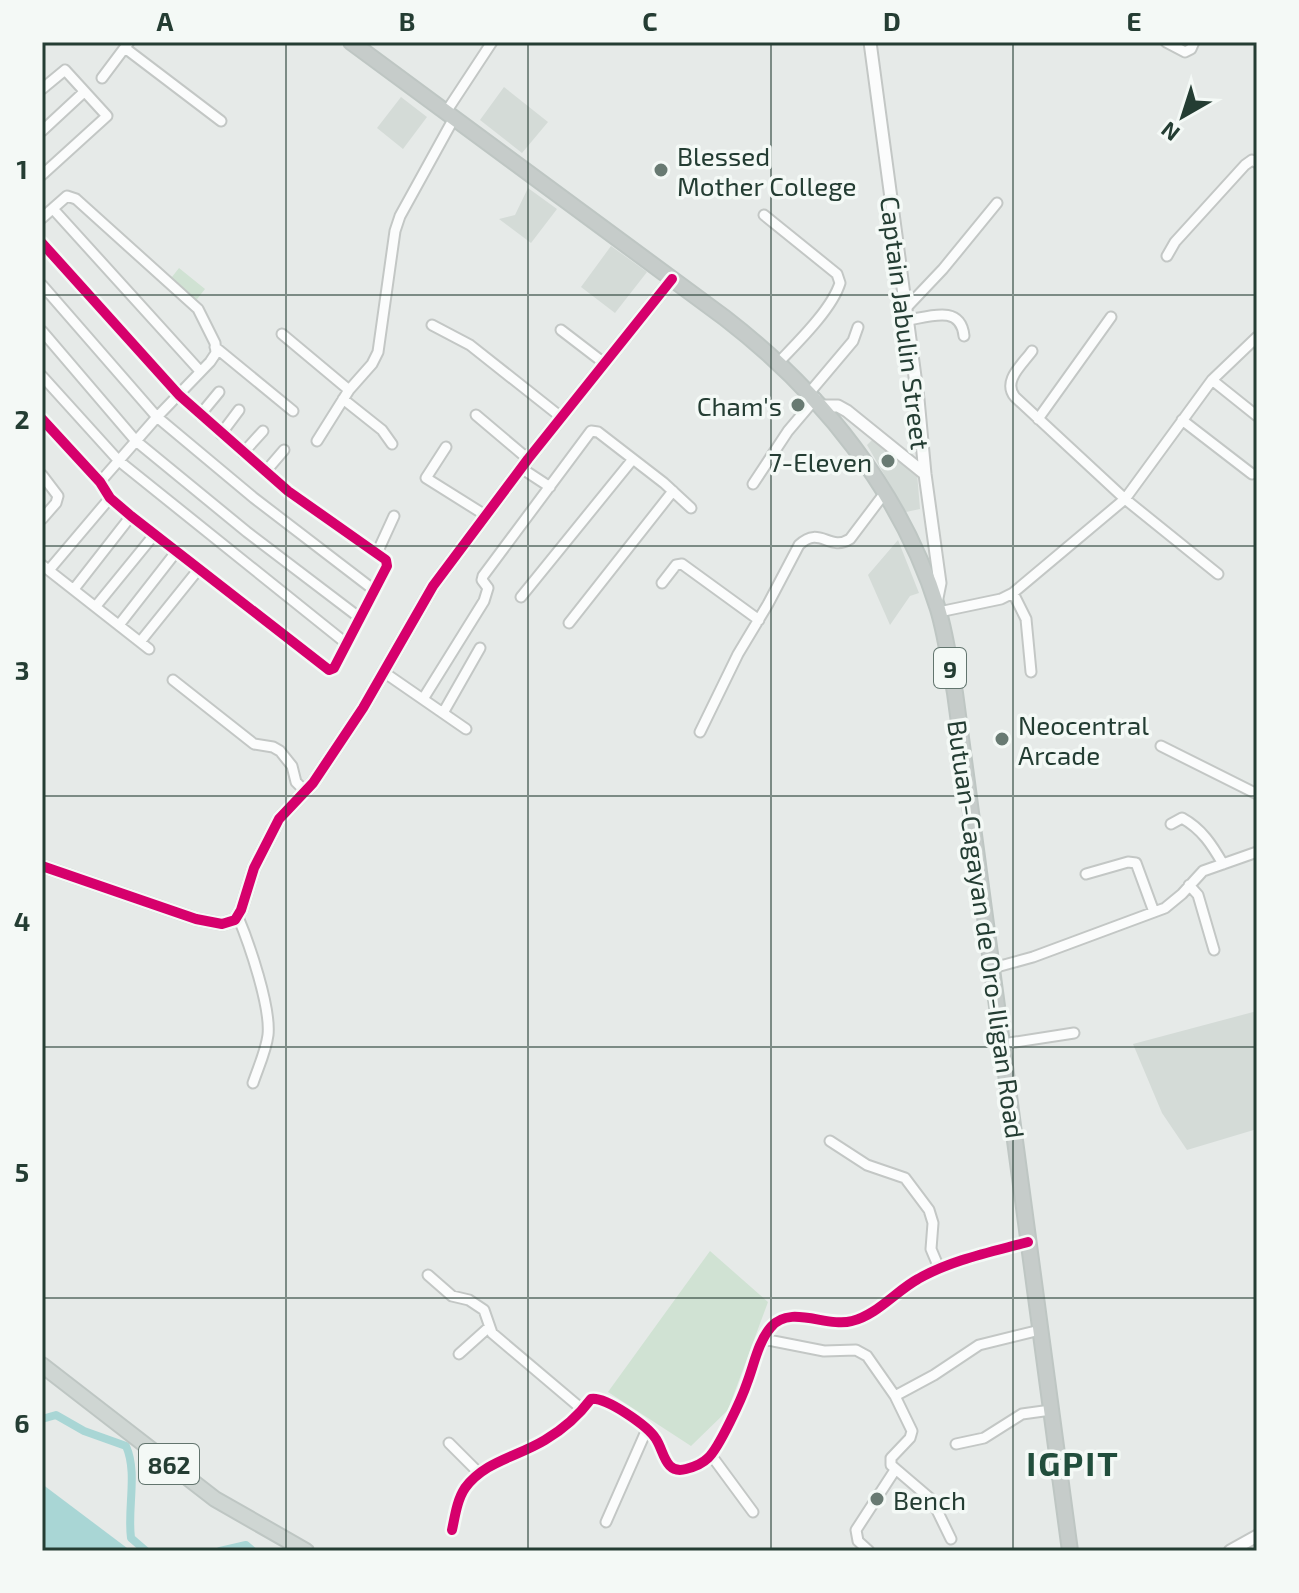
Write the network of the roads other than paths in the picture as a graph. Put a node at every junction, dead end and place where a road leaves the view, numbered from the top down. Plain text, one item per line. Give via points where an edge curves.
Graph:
1 (492, 42) edge
2 (870, 42) edge
3 (1166, 42) edge
4 (1194, 42) edge
5 (127, 45) edge
6 (359, 45) edge
7 (102, 78) dead end
8 (42, 89) edge
9 (84, 92) junction
10 (450, 115) junction
11 (221, 121) dead end
12 (42, 131) edge
13 (1257, 163) edge
14 (42, 175) edge
15 (997, 203) dead end
16 (54, 210) junction
17 (764, 215) dead end
18 (42, 218) edge
19 (42, 243) edge
20 (1167, 256) dead end
21 (672, 279) junction
22 (42, 285) edge
23 (907, 307) junction
24 (1111, 317) dead end
25 (909, 320) junction
26 (432, 325) dead end
27 (858, 327) dead end
28 (561, 330) dead end
29 (42, 331) edge
30 (282, 334) dead end
31 (964, 336) dead end
32 (1255, 345) edge
33 (215, 347) junction
34 (1032, 351) dead end
35 (779, 362) junction
36 (604, 363) junction
37 (200, 371) junction
38 (42, 376) edge
39 (1212, 380) junction
40 (219, 392) dead end
41 (346, 394) junction
42 (179, 395) junction
43 (816, 399) junction
44 (239, 410) dead end
45 (293, 411) dead end
46 (200, 415) junction
47 (476, 415) dead end
48 (1257, 416) edge
49 (157, 417) junction
50 (561, 417) junction
51 (42, 419) edge
52 (1038, 419) junction
53 (1182, 420) junction
54 (263, 431) dead end
55 (221, 434) junction
56 (136, 441) junction
57 (317, 441) dead end
58 (392, 444) dead end
59 (446, 447) dead end
60 (284, 450) dead end
61 (243, 453) junction
62 (633, 459) junction
63 (119, 461) junction
64 (525, 464) junction
65 (266, 471) junction
66 (925, 474) junction
67 (1252, 474) dead end
68 (42, 475) edge
69 (100, 482) junction
70 (753, 484) dead end
71 (550, 487) junction
72 (673, 491) junction
73 (884, 494) junction
74 (110, 498) junction
75 (1125, 499) junction
76 (691, 508) dead end
77 (43, 515) edge
78 (485, 515) junction
79 (131, 516) junction
80 (394, 516) dead end
81 (154, 535) junction
82 (176, 552) junction
83 (377, 553) junction
84 (46, 568) edge
85 (198, 570) junction
86 (1218, 574) dead end
87 (662, 583) dead end
88 (74, 589) junction
89 (374, 590) junction
90 (1013, 593) junction
91 (521, 597) dead end
92 (96, 606) junction
93 (938, 607) junction
94 (360, 618) junction
95 (759, 620) junction
96 (569, 623) dead end
97 (119, 625) junction
98 (140, 642) junction
99 (347, 644) junction
100 (480, 648) dead end
101 (149, 649) dead end
102 (1031, 672) dead end
103 (385, 673) junction
104 (173, 680) dead end
105 (423, 699) junction
106 (443, 713) junction
107 (466, 729) dead end
108 (700, 732) dead end
109 (1161, 746) dead end
110 (306, 792) junction
111 (1257, 794) edge
112 (1171, 824) dead end
113 (1257, 852) edge
114 (1223, 864) junction
115 (42, 866) edge
116 (1086, 874) dead end
117 (1189, 885) junction
118 (1154, 912) junction
119 (238, 917) junction
120 (1214, 950) dead end
121 (993, 968) junction
122 (1074, 1033) dead end
123 (1003, 1044) junction
124 (253, 1083) dead end
125 (830, 1141) dead end
126 (1028, 1242) junction
127 (939, 1268) junction
128 (428, 1275) dead end
129 (488, 1328) junction
130 (1040, 1330) junction
131 (763, 1339) junction
132 (459, 1354) dead end
133 (42, 1365) edge
134 (895, 1396) junction
135 (583, 1410) junction
136 (1051, 1410) junction
137 (647, 1429) junction
138 (449, 1443) dead end
139 (956, 1444) dead end
140 (711, 1455) junction
141 (895, 1470) junction
142 (480, 1474) junction
143 (753, 1512) dead end
144 (606, 1522) dead end
145 (452, 1530) dead end
146 (1257, 1536) edge
147 (951, 1539) dead end
148 (306, 1551) edge
149 (869, 1551) edge
150 (1070, 1551) edge
151 (1230, 1551) edge

1 - 10 street
2 - 23 street, Captain Jabulin Street
3 - 4 street via 1185,52
5 - 7 street
5 - 11 street
6 - 10 highway, Butuan-Cagayan de Oro-Iligan Road / 9
8 - 9 street via 62,70
9 - 12 street
9 - 14 street via 107,118
10 - 21 highway, Butuan-Cagayan de Oro-Iligan Road / 9
10 - 41 street via 395,231 378,352
13 - 20 street via 1245,165
15 - 23 street
16 - 18 street
16 - 33 street via 67,196 83,204 198,309
16 - 37 street
17 - 35 street via 837,274 840,283
19 - 42 street
21 - 35 highway, Butuan-Cagayan de Oro-Iligan Road / 9
21 - 36 street
22 - 49 street
23 - 25 street, Captain Jabulin Street
24 - 52 street
25 - 31 street via 955,317
25 - 66 street, Captain Jabulin Street
26 - 50 street via 470,345
27 - 43 street
28 - 36 street
29 - 56 street
30 - 41 street
32 - 39 street
33 - 37 street via 215,356
33 - 45 street
34 - 52 street via 1009,386
35 - 43 highway, Butuan-Cagayan de Oro-Iligan Road / 9
36 - 50 street
37 - 42 street
38 - 63 street
39 - 48 street
39 - 53 street
40 - 46 street
41 - 57 street
41 - 58 street
42 - 46 street
42 - 49 street
43 - 66 street via 847,411
43 - 70 street
43 - 73 highway, Butuan-Cagayan de Oro-Iligan Road / 9
44 - 55 street
46 - 55 street
47 - 64 street
49 - 56 street
49 - 89 street
50 - 64 street
51 - 69 street
52 - 75 street
53 - 67 street
53 - 75 street
54 - 61 street
55 - 61 street
56 - 63 street
56 - 94 street
59 - 78 street via 426,478
60 - 65 street
61 - 65 street
62 - 71 street via 591,431
62 - 72 street
62 - 91 street
63 - 69 street
63 - 99 street
64 - 71 street
64 - 78 street
65 - 83 street
66 - 93 street, Captain Jabulin Street via 940,583
68 - 77 street via 58,500
69 - 74 street
71 - 105 street via 483,576 488,588 484,601
72 - 76 street
72 - 96 street
73 - 93 highway, Butuan-Cagayan de Oro-Iligan Road / 9
73 - 95 street via 850,539 837,543 817,536 799,545
74 - 79 street
74 - 84 street
75 - 86 street
75 - 90 street
78 - 103 street via 433,586
79 - 81 street
79 - 88 street
80 - 83 street
81 - 82 street
81 - 92 street
82 - 85 street
82 - 97 street
83 - 89 street via 387,563
84 - 88 street
85 - 98 street
85 - 99 street via 329,670
87 - 95 street via 682,564
88 - 92 street
89 - 94 street
90 - 93 street
90 - 102 street via 1026,619
92 - 97 street
93 - 121 highway, Butuan-Cagayan de Oro-Iligan Road / 9
94 - 99 street
95 - 108 street
97 - 98 street
98 - 101 street
100 - 106 street
103 - 105 street
103 - 110 street
104 - 110 street via 254,744 284,754
105 - 106 street
106 - 107 street
109 - 111 street
110 - 119 street via 279,819 252,873
112 - 114 street via 1182,818 1195,826
113 - 114 street
114 - 117 street via 1203,871
115 - 119 street via 196,919 222,924
116 - 118 street via 1136,863
117 - 118 street via 1173,903
117 - 120 street via 1198,895
118 - 121 street
119 - 124 street via 254,958 268,1022
121 - 123 highway, Butuan-Cagayan de Oro-Iligan Road / 9
122 - 123 street
123 - 126 highway, Butuan-Cagayan de Oro-Iligan Road / 9
125 - 127 street via 867,1165 905,1178 929,1210 931,1249
126 - 127 street
126 - 130 highway, Butuan-Cagayan de Oro-Iligan Road / 9
127 - 131 street via 861,1319 848,1323 781,1318
128 - 129 street via 452,1296 484,1310
129 - 132 street
129 - 135 street
130 - 134 street via 979,1345
130 - 136 highway, Butuan-Cagayan de Oro-Iligan Road / 9
131 - 134 street via 824,1351 856,1350 867,1356
131 - 140 street via 746,1387
133 - 148 main road, 862 via 205,1491
134 - 141 street via 912,1431 891,1458
135 - 137 street via 597,1397
135 - 142 street via 544,1441
136 - 139 street via 1022,1414 984,1438
136 - 150 highway, Butuan-Cagayan de Oro-Iligan Road / 9
137 - 140 street via 672,1468 687,1469
137 - 144 street
138 - 142 street
140 - 143 street
141 - 147 street via 932,1500
141 - 149 street via 856,1530 858,1541
142 - 145 street via 461,1496
146 - 151 street

